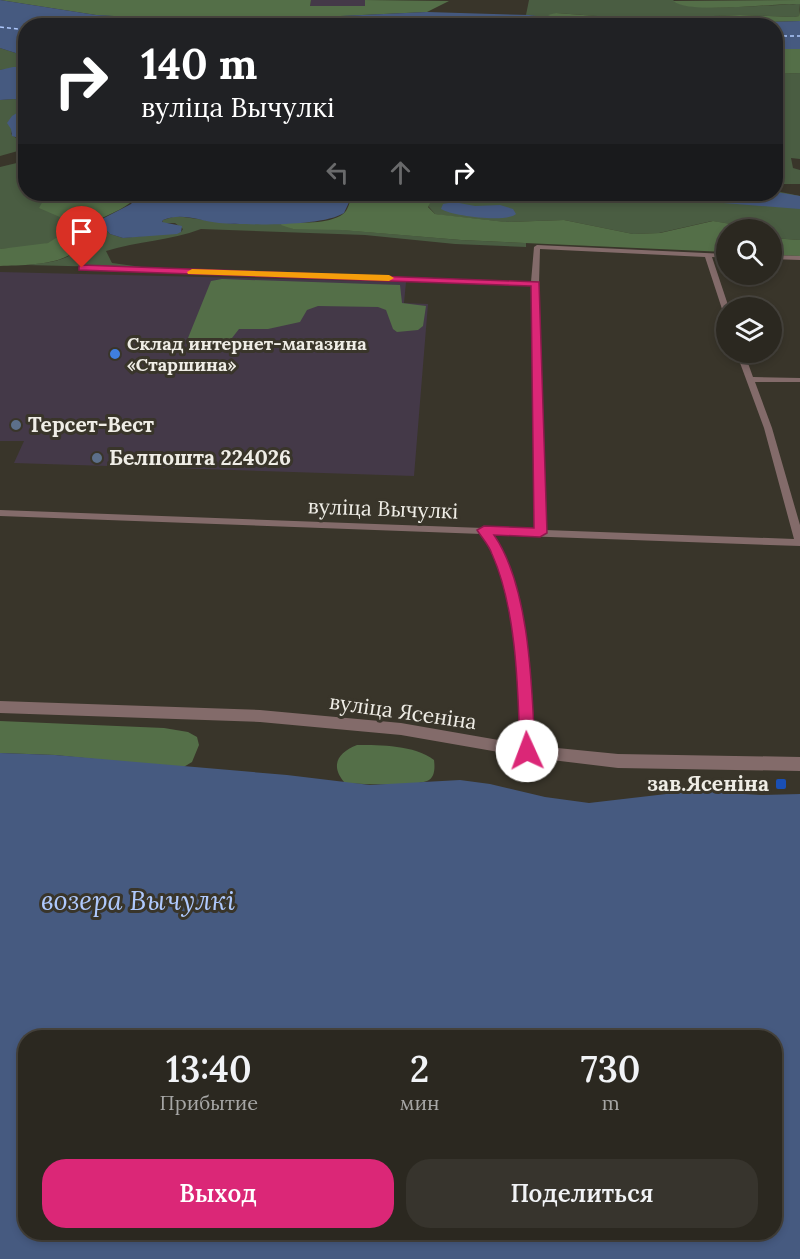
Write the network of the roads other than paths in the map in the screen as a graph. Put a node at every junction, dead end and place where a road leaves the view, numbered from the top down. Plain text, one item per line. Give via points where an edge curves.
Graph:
1 (708, 255) junction
2 (716, 255) edge
3 (782, 257) edge
4 (800, 258) edge
5 (82, 268) dead end
6 (535, 284) junction
7 (722, 297) edge
8 (744, 363) edge
9 (749, 379) junction
10 (800, 380) edge
11 (0, 513) edge
12 (484, 530) junction
13 (540, 533) junction
14 (800, 543) edge
15 (0, 707) edge
16 (527, 751) junction
17 (800, 764) edge

1 - 2 street
1 - 6 street via 537,247
1 - 7 street
3 - 4 street
5 - 6 street
6 - 13 street
8 - 9 street
9 - 10 street
9 - 14 street via 768,428
11 - 12 street, вуліца Вычулкі
12 - 13 street, вуліца Вычулкі
12 - 16 street via 509,580 525,675
13 - 14 street, вуліца Вычулкі
15 - 16 street, вуліца Ясеніна via 260,716 401,729
16 - 17 street, вуліца Ясеніна via 618,761

